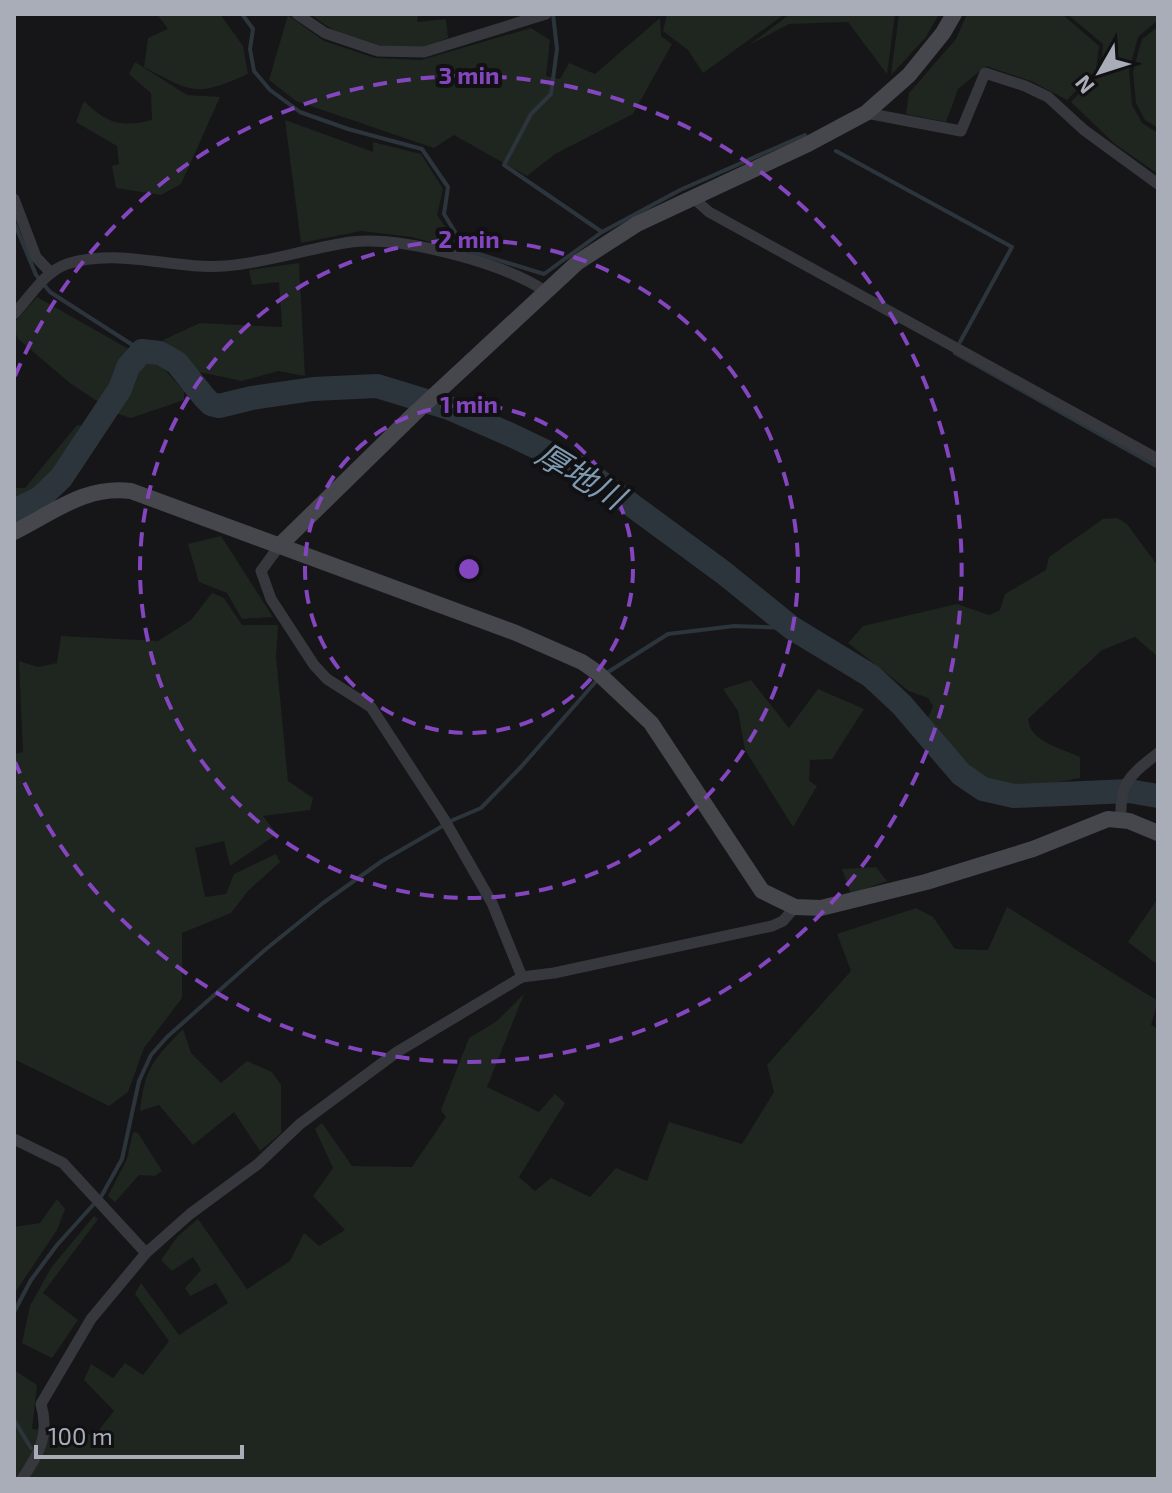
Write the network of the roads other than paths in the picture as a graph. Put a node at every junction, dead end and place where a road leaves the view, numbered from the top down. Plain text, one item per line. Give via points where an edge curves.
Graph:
1 (297, 14) edge
2 (954, 14) edge
3 (546, 15) edge
4 (866, 113) junction
5 (1158, 184) edge
6 (692, 197) junction
7 (14, 199) edge
8 (44, 281) junction
9 (545, 291) junction
10 (14, 314) edge
11 (1158, 459) edge
12 (14, 532) edge
13 (280, 545) junction
14 (1158, 753) edge
15 (1121, 812) junction
16 (1158, 833) edge
17 (795, 907) junction
18 (522, 977) junction
19 (14, 1139) edge
20 (146, 1253) junction
21 (22, 1479) edge

1 - 3 street via 325,33 378,51 424,52
2 - 4 street via 909,75
4 - 5 street via 961,131 985,73 1048,97
4 - 6 street
6 - 9 street via 599,247
6 - 11 street via 709,212
7 - 8 street
8 - 9 street via 64,265 90,259 224,266 356,242 393,243 491,266
8 - 10 street
9 - 13 street
12 - 13 street via 78,497 115,489
13 - 17 street via 582,662 651,723 751,879 762,891
13 - 18 street via 261,571 271,599 314,665 371,707 492,903
14 - 15 street via 1127,780
15 - 16 street
15 - 17 street via 1033,849 926,882 821,908
17 - 18 street via 772,926
18 - 20 street via 397,1052 300,1124
19 - 20 street via 63,1163
20 - 21 street via 91,1319 41,1404 46,1422 39,1453

